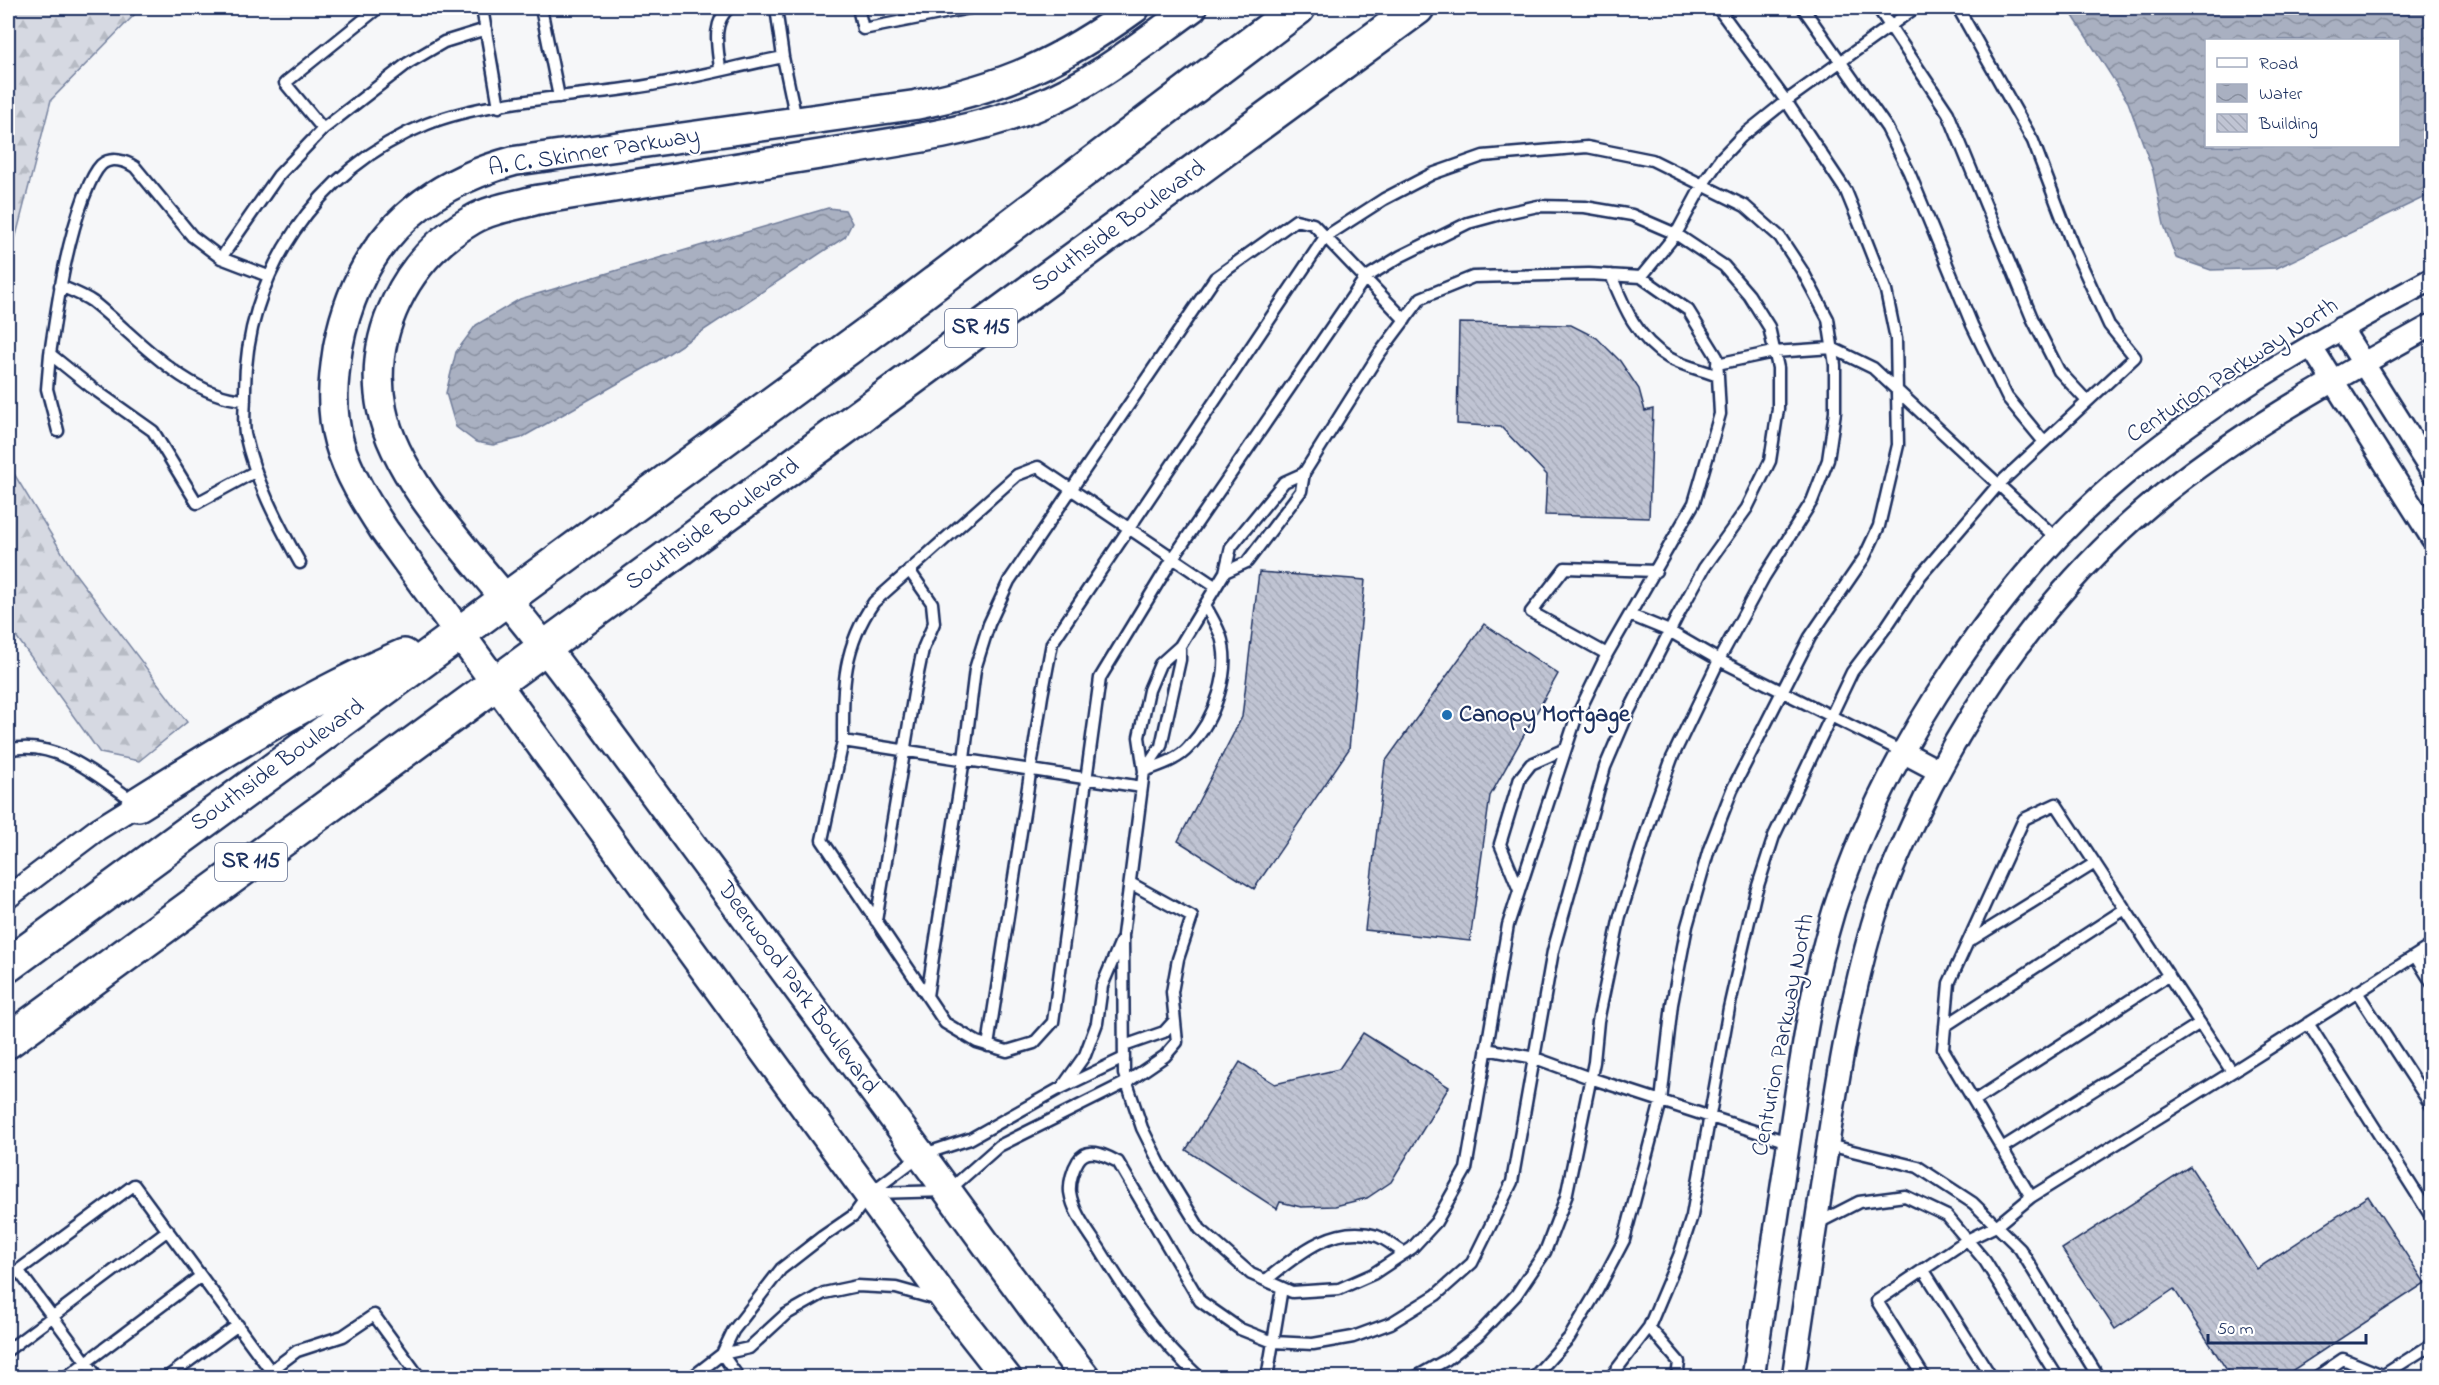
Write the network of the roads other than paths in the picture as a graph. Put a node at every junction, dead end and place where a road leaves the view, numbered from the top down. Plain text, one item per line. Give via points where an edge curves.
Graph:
1 (378, 8) edge
2 (482, 8) edge
3 (541, 8) edge
4 (729, 8) edge
5 (775, 8) edge
6 (858, 8) edge
7 (970, 8) edge
8 (1135, 8) edge
9 (1192, 8) edge
10 (1298, 8) edge
11 (1417, 8) edge
12 (1718, 8) edge
13 (1803, 8) edge
14 (1878, 8) edge
15 (1914, 8) edge
16 (1958, 8) edge
17 (935, 11) edge
18 (1891, 25) junction
19 (486, 29) junction
20 (783, 57) junction
21 (1842, 60) junction
22 (720, 69) junction
23 (559, 97) junction
24 (1786, 101) junction
25 (499, 107) junction
26 (796, 122) junction
27 (323, 129) junction
28 (1703, 184) junction
29 (1676, 234) junction
30 (1325, 237) junction
31 (221, 258) junction
32 (1611, 275) junction
33 (268, 276) junction
34 (1641, 277) junction
35 (1365, 278) junction
36 (2432, 279) edge
37 (60, 286) junction
38 (1405, 320) junction
39 (2432, 325) edge
40 (2341, 328) junction
41 (2311, 346) junction
42 (1832, 348) junction
43 (1774, 352) junction
44 (50, 354) junction
45 (2363, 363) junction
46 (1718, 364) junction
47 (1718, 376) junction
48 (2332, 381) junction
49 (1895, 388) junction
50 (245, 400) junction
51 (2087, 401) junction
52 (58, 431) dead end
53 (2044, 442) junction
54 (256, 471) junction
55 (2432, 472) edge
56 (1304, 473) junction
57 (1998, 485) junction
58 (1071, 490) junction
59 (1129, 528) junction
60 (2056, 538) junction
61 (2432, 538) edge
62 (1173, 558) junction
63 (300, 563) dead end
64 (909, 570) junction
65 (1225, 572) junction
66 (1656, 572) junction
67 (1216, 587) junction
68 (506, 600) junction
69 (1205, 605) junction
70 (1630, 615) junction
71 (1669, 631) junction
72 (459, 633) junction
73 (1180, 646) junction
74 (544, 647) junction
75 (1607, 654) junction
76 (1719, 660) junction
77 (495, 683) junction
78 (1782, 692) junction
79 (1830, 716) junction
80 (843, 741) junction
81 (1565, 749) junction
82 (8, 750) edge
83 (905, 751) junction
84 (1904, 752) junction
85 (964, 759) junction
86 (1031, 770) junction
87 (1144, 771) junction
88 (1939, 771) junction
89 (1088, 778) junction
90 (1142, 787) junction
91 (138, 804) junction
92 (2095, 863) junction
93 (1130, 883) junction
94 (1519, 890) junction
95 (8, 897) edge
96 (2125, 909) junction
97 (876, 921) junction
98 (1123, 935) junction
99 (1967, 942) junction
100 (2432, 945) edge
101 (2415, 956) junction
102 (8, 965) edge
103 (2169, 975) junction
104 (2432, 983) edge
105 (2357, 992) junction
106 (927, 996) junction
107 (1174, 1021) junction
108 (2200, 1023) junction
109 (2308, 1023) junction
110 (1945, 1026) junction
111 (8, 1041) edge
112 (988, 1046) junction
113 (1124, 1046) junction
114 (1486, 1049) junction
115 (1124, 1058) junction
116 (1535, 1058) junction
117 (2232, 1072) junction
118 (1590, 1078) junction
119 (1127, 1082) junction
120 (1062, 1087) junction
121 (1660, 1101) junction
122 (1974, 1101) junction
123 (2432, 1107) edge
124 (1711, 1117) junction
125 (1788, 1142) junction
126 (1828, 1145) junction
127 (2002, 1148) junction
128 (921, 1155) junction
129 (948, 1191) junction
130 (870, 1193) junction
131 (2031, 1197) junction
132 (2432, 1218) edge
133 (1816, 1224) junction
134 (1996, 1226) junction
135 (168, 1230) junction
136 (1966, 1240) junction
137 (1405, 1253) junction
138 (1923, 1269) junction
139 (18, 1270) junction
140 (201, 1276) junction
141 (8, 1278) edge
142 (1266, 1280) junction
143 (1282, 1288) junction
144 (948, 1303) junction
145 (53, 1317) junction
146 (238, 1325) junction
147 (1649, 1327) junction
148 (1273, 1342) junction
149 (2432, 1344) edge
150 (8, 1350) edge
151 (722, 1354) junction
152 (86, 1362) junction
153 (274, 1374) edge
154 (2096, 1376) edge
155 (2380, 1376) edge
156 (65, 1377) edge
157 (98, 1377) edge
158 (166, 1377) edge
159 (261, 1377) edge
160 (420, 1377) edge
161 (691, 1377) edge
162 (739, 1377) edge
163 (1007, 1377) edge
164 (1086, 1377) edge
165 (1200, 1377) edge
166 (1267, 1377) edge
167 (1414, 1377) edge
168 (1533, 1377) edge
169 (1610, 1377) edge
170 (1677, 1377) edge
171 (1753, 1377) edge
172 (1792, 1377) edge
173 (1925, 1377) edge
174 (1992, 1377) edge
175 (2058, 1377) edge
176 (2315, 1377) edge

1 - 27 lane via 285,82
2 - 19 lane
3 - 23 lane
4 - 22 lane via 722,14 717,29
5 - 20 lane
6 - 17 lane via 863,29
7 - 17 lane
8 - 26 main road, A. C. Skinner Parkway via 1059,58 989,88 915,105
9 - 68 main road, A. C. Skinner Parkway via 1070,91 999,120 924,137 536,200 484,214 439,244 413,272 389,319 379,360 382,412 396,453 409,475
10 - 68 highway, Southside Boulevard / SR 115 via 885,321
11 - 74 highway, Southside Boulevard / SR 115
12 - 24 lane
13 - 21 lane
14 - 18 lane
15 - 18 lane
16 - 51 lane via 2033,141 2072,244 2109,325 2135,357
18 - 21 lane
18 - 51 lane via 1947,113 2032,318 2059,371
19 - 25 lane
19 - 27 lane via 444,42 408,63
20 - 22 lane
20 - 26 lane
21 - 24 lane
21 - 53 lane via 1887,128 1910,172 1972,325 2007,397
22 - 23 lane via 635,87
23 - 25 lane
24 - 28 lane via 1741,137
24 - 49 lane via 1846,191 1886,291 1896,339
25 - 33 lane via 427,124 369,155 344,174 302,218
26 - 72 main road, A. C. Skinner Parkway via 524,159 475,172 440,190 409,214 371,258 352,294 341,331 333,402 339,443 365,501
27 - 31 lane via 278,176
28 - 29 lane
28 - 30 lane via 1652,160 1587,147 1483,156 1432,174
28 - 42 lane via 1744,206 1780,237 1828,319
29 - 34 lane
29 - 35 lane via 1632,215 1585,207 1538,206 1468,224
29 - 43 lane via 1724,266 1749,295 1769,327
30 - 35 lane
30 - 58 lane via 1313,224 1296,220 1215,278
30 - 59 lane
31 - 33 lane
31 - 37 lane via 192,236 135,167 114,160 103,164 90,183 76,218
32 - 34 lane
32 - 38 lane via 1473,277 1421,298
32 - 47 lane via 1628,315 1644,337 1670,358
33 - 50 lane via 249,336
34 - 46 lane via 1689,310
35 - 38 lane
35 - 62 lane
36 - 40 street, Centurion Parkway North
37 - 44 lane
37 - 50 lane via 93,302 148,352 210,393
38 - 56 lane
39 - 45 street
40 - 41 street, Centurion Parkway North
40 - 45 street
41 - 48 street
41 - 60 street, Centurion Parkway North via 2199,418 2129,470
42 - 43 lane
42 - 49 lane via 1873,368
42 - 76 lane via 1835,412 1828,460 1812,501 1764,577
43 - 46 lane
43 - 71 lane via 1778,409 1770,461 1747,508 1704,568
44 - 52 lane via 47,389
44 - 54 lane via 153,431 198,503
45 - 48 street
45 - 55 street
46 - 47 lane
47 - 66 lane via 1720,414 1694,503
48 - 61 street
48 - 88 street via 2203,465 2155,501 2085,566 2007,661
49 - 57 lane
49 - 78 lane via 1898,446 1879,526 1864,558 1810,637
50 - 54 lane via 245,432
51 - 53 lane
53 - 57 lane
54 - 63 lane via 275,519
56 - 65 lane via 1284,482 1231,547
56 - 65 lane via 1301,491 1247,562
57 - 60 lane
57 - 79 lane via 1921,575 1852,672
58 - 59 lane
58 - 64 lane via 1038,467 1017,475
58 - 85 lane via 1009,581 989,624 975,669
59 - 62 lane
59 - 86 lane via 1053,643
60 - 84 street, Centurion Parkway North via 1975,637
62 - 67 lane
62 - 89 lane via 1100,678
64 - 80 lane via 874,602 859,623 843,685
64 - 83 lane via 932,603 934,623 923,649
65 - 67 lane
66 - 70 lane
66 - 75 lane via 1565,568 1531,612
67 - 69 lane
68 - 72 highway, Southside Boulevard / SR 115
68 - 74 main road, Deerwood Park Boulevard
69 - 73 lane
69 - 87 lane via 1221,635 1225,662 1219,692 1209,719 1189,748
70 - 71 lane
70 - 75 lane
71 - 76 lane
71 - 116 lane via 1602,777 1553,951
72 - 77 main road
72 - 91 highway via 300,706
72 - 102 highway, Southside Boulevard / SR 115
73 - 87 lane via 1161,746
73 - 87 lane via 1160,664 1149,690 1139,737
74 - 77 highway, Southside Boulevard / SR 115
74 - 128 main road, Deerwood Park Boulevard
75 - 81 lane
76 - 78 lane
76 - 118 lane via 1672,758 1637,859 1620,916
77 - 111 highway, Southside Boulevard / SR 115
77 - 130 main road
78 - 79 lane
78 - 121 lane via 1732,790 1709,849 1684,937
79 - 84 lane
79 - 124 lane via 1774,836 1755,895 1729,1008
80 - 83 lane
80 - 97 lane via 822,840
81 - 94 lane
81 - 94 lane via 1532,764 1520,778 1500,844
82 - 91 lane via 36,748 57,753
83 - 85 lane
83 - 97 lane
84 - 88 street
84 - 125 street, Centurion Parkway North via 1861,840 1834,910 1817,978
85 - 86 lane
85 - 106 lane
86 - 89 lane
86 - 112 lane
87 - 90 lane
88 - 126 street via 1898,856 1873,922 1856,987
89 - 90 lane
89 - 112 lane via 1053,1022 1034,1043 1007,1051
90 - 93 lane
91 - 95 street
92 - 96 lane
92 - 99 lane
92 - 99 lane via 2056,804 2024,819
93 - 98 lane
93 - 107 lane via 1191,917 1172,992
94 - 114 lane via 1508,925
96 - 103 lane
96 - 110 lane
97 - 106 lane
98 - 113 lane
98 - 120 lane via 1102,987 1097,1023 1085,1055
99 - 110 lane via 1949,983
100 - 101 lane
101 - 104 lane
101 - 105 lane
103 - 108 lane
103 - 122 lane
105 - 109 lane
105 - 123 lane
106 - 112 lane via 945,1023
107 - 113 lane via 1164,1032
107 - 119 lane via 1177,1042 1165,1056
108 - 117 lane
108 - 127 lane
109 - 117 lane
109 - 132 lane
110 - 122 lane via 1943,1049
113 - 115 lane
114 - 116 lane
114 - 137 lane via 1466,1168 1436,1222
115 - 119 lane
115 - 120 lane
116 - 118 lane
116 - 148 lane via 1512,1182 1472,1263 1436,1295 1391,1323 1353,1337 1313,1344
117 - 131 lane
118 - 121 lane
118 - 167 lane via 1566,1197 1545,1252 1516,1295 1478,1335 1446,1360
119 - 129 lane via 999,1146
119 - 142 lane via 1160,1164 1200,1229 1251,1274
120 - 128 lane via 970,1139
121 - 124 lane
121 - 168 lane via 1624,1240 1569,1338
122 - 127 lane
124 - 125 lane
124 - 147 lane via 1680,1257
125 - 171 street, Centurion Parkway North
126 - 133 street
126 - 134 lane via 1918,1167 1973,1203
127 - 131 lane
128 - 129 main road, Deerwood Park Boulevard
128 - 130 lane
129 - 130 lane
129 - 164 main road, Deerwood Park Boulevard
130 - 144 main road
130 - 151 lane via 854,1215 781,1269 733,1331
131 - 134 lane
133 - 136 lane via 1859,1202 1905,1196 1947,1216
133 - 172 street
134 - 136 lane
134 - 154 lane via 2020,1249
135 - 139 lane via 134,1185
135 - 140 lane
135 - 145 lane
136 - 138 lane
136 - 175 lane via 1985,1261
137 - 142 lane via 1377,1236 1344,1233 1307,1247
137 - 143 lane via 1373,1274 1339,1289 1292,1292
138 - 173 lane via 1877,1301
138 - 174 lane
139 - 141 lane
139 - 145 lane
140 - 146 lane
140 - 152 lane
142 - 143 lane
143 - 148 lane
144 - 151 lane via 896,1288 857,1286 824,1293 785,1315 749,1348
144 - 163 main road
145 - 150 lane
145 - 152 lane
146 - 153 lane
146 - 158 lane
147 - 169 lane
147 - 170 lane via 1679,1362
148 - 165 lane via 1240,1329 1200,1301 1118,1162 1088,1152 1072,1173 1070,1190 1076,1212 1140,1313 1178,1358
148 - 166 lane
149 - 155 lane
151 - 161 lane
151 - 162 lane
152 - 156 lane
152 - 157 lane
153 - 159 lane
153 - 160 lane via 297,1351 343,1336 374,1315
155 - 176 lane via 2343,1359

